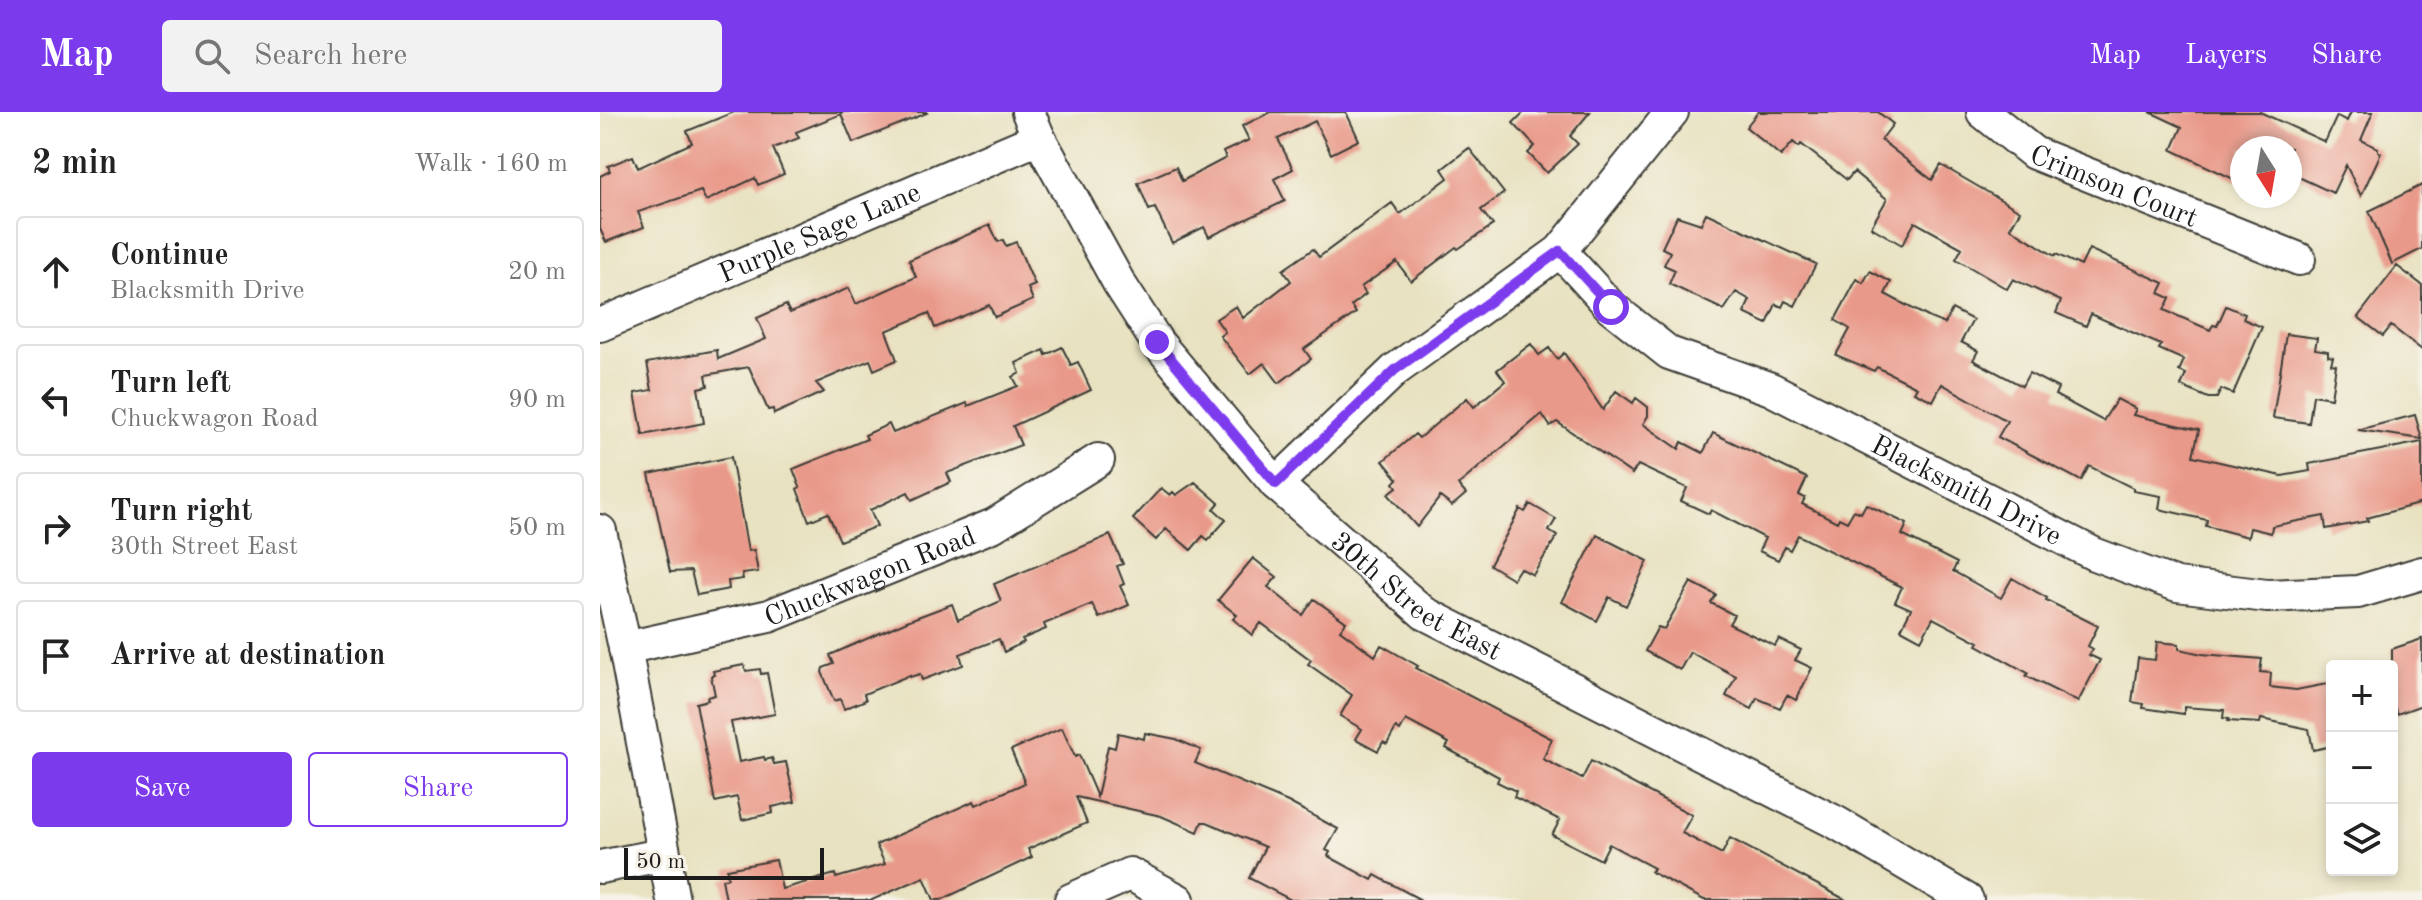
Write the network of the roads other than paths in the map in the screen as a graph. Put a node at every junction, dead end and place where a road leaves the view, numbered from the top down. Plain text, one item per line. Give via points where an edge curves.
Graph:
1 (1672, 112) edge
2 (1983, 112) edge
3 (1034, 125) edge
4 (1560, 251) junction
5 (2299, 259) dead end
6 (600, 325) edge
7 (1098, 460) dead end
8 (1276, 484) junction
9 (600, 531) edge
10 (2422, 573) edge
11 (625, 648) junction
12 (662, 855) junction
13 (600, 867) edge
14 (673, 900) edge
15 (1071, 900) edge
16 (1178, 900) edge
17 (1967, 900) edge

1 - 4 street
2 - 5 street, Crimson Court via 2034,153
3 - 6 street, Purple Sage Lane
3 - 8 street, 30th Street East via 1157,342
4 - 8 street via 1395,370
4 - 10 street, Blacksmith Drive via 1611,307 1669,353 1771,389 2108,559 2177,585 2267,596 2358,592
7 - 11 street, Chuckwagon Road via 994,525 769,616
8 - 17 street, 30th Street East via 1424,613 1837,823
9 - 11 street
11 - 12 street
12 - 13 street
12 - 14 street
15 - 16 street via 1130,874

